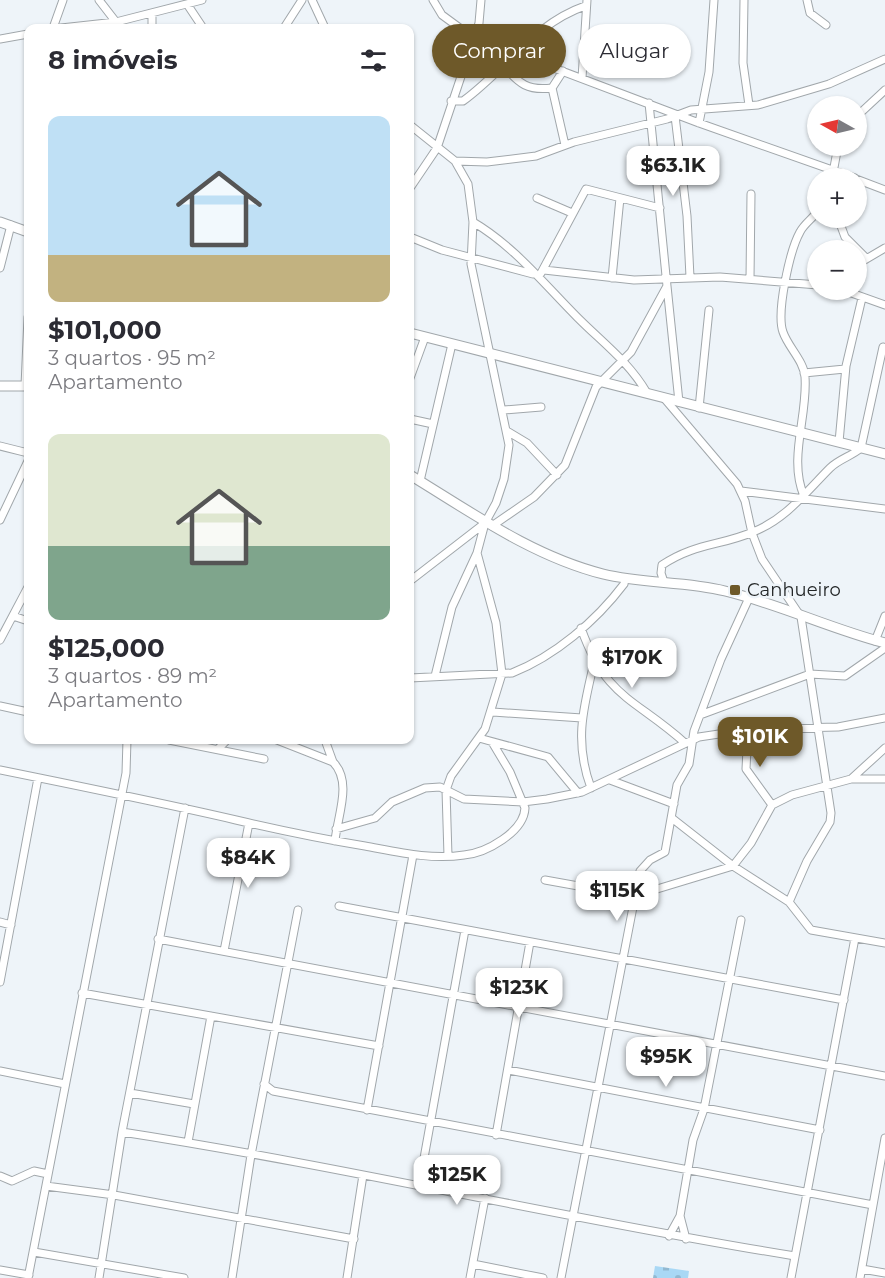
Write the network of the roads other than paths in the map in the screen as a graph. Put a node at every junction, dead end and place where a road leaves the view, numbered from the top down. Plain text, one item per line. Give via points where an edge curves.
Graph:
1 (63, 0) edge
2 (99, 0) edge
3 (202, 0) edge
4 (302, 0) edge
5 (312, 0) edge
6 (433, 0) edge
7 (481, 0) edge
8 (714, 0) edge
9 (744, 0) edge
10 (807, 0) edge
11 (172, 3) edge
12 (586, 3) edge
13 (187, 4) junction
14 (152, 13) junction
15 (479, 23) edge
16 (54, 24) edge
17 (114, 24) edge
18 (152, 24) edge
19 (200, 24) edge
20 (287, 24) edge
21 (323, 24) edge
22 (454, 24) edge
23 (551, 24) edge
24 (585, 24) edge
25 (826, 26) dead end
26 (24, 35) edge
27 (0, 39) edge
28 (885, 59) edge
29 (461, 78) edge
30 (490, 78) edge
31 (516, 78) edge
32 (559, 78) edge
33 (582, 78) edge
34 (552, 88) junction
35 (885, 90) edge
36 (451, 101) junction
37 (649, 103) junction
38 (749, 105) junction
39 (867, 107) edge
40 (702, 108) junction
41 (676, 115) junction
42 (650, 123) junction
43 (699, 123) junction
44 (414, 129) edge
45 (565, 145) junction
46 (436, 148) junction
47 (455, 161) junction
48 (815, 168) edge
49 (414, 182) edge
50 (867, 183) edge
51 (885, 190) edge
52 (751, 194) dead end
53 (537, 198) dead end
54 (620, 198) junction
55 (660, 208) junction
56 (572, 213) junction
57 (0, 222) edge
58 (473, 222) junction
59 (807, 223) edge
60 (10, 225) junction
61 (24, 230) edge
62 (414, 238) edge
63 (885, 248) edge
64 (471, 257) junction
65 (867, 257) edge
66 (0, 268) edge
67 (544, 270) junction
68 (537, 276) junction
69 (690, 277) junction
70 (612, 278) junction
71 (750, 279) junction
72 (786, 282) junction
73 (667, 283) junction
74 (807, 284) edge
75 (862, 300) edge
76 (867, 300) edge
77 (885, 305) edge
78 (709, 310) dead end
79 (414, 334) edge
80 (425, 337) junction
81 (452, 344) junction
82 (884, 347) dead end
83 (491, 354) junction
84 (624, 360) junction
85 (414, 367) edge
86 (845, 369) junction
87 (804, 373) junction
88 (601, 380) junction
89 (0, 386) edge
90 (24, 386) edge
91 (647, 393) junction
92 (664, 398) junction
93 (679, 402) junction
94 (541, 407) dead end
95 (699, 408) junction
96 (504, 410) junction
97 (414, 420) edge
98 (433, 424) junction
99 (507, 431) junction
100 (801, 434) junction
101 (839, 442) junction
102 (0, 446) edge
103 (861, 448) junction
104 (24, 452) edge
105 (885, 454) edge
106 (24, 467) edge
107 (557, 476) junction
108 (414, 477) edge
109 (420, 481) junction
110 (741, 492) junction
111 (803, 497) junction
112 (3, 505) edge
113 (885, 509) edge
114 (0, 520) edge
115 (488, 524) junction
116 (752, 533) junction
117 (477, 553) junction
118 (414, 574) edge
119 (625, 579) junction
120 (664, 582) junction
121 (24, 595) edge
122 (749, 598) junction
123 (13, 616) junction
124 (885, 616) edge
125 (801, 617) junction
126 (24, 620) edge
127 (581, 628) junction
128 (0, 640) edge
129 (875, 640) junction
130 (885, 643) edge
131 (885, 648) edge
132 (594, 663) junction
133 (502, 674) junction
134 (810, 674) junction
135 (435, 676) junction
136 (414, 678) edge
137 (0, 706) edge
138 (24, 711) edge
139 (492, 712) junction
140 (700, 716) junction
141 (582, 718) junction
142 (885, 718) edge
143 (818, 728) junction
144 (748, 729) junction
145 (479, 738) junction
146 (693, 739) junction
147 (492, 741) junction
148 (685, 743) junction
149 (127, 744) edge
150 (191, 744) edge
151 (223, 744) edge
152 (287, 744) edge
153 (326, 744) edge
154 (885, 748) edge
155 (218, 749) junction
156 (264, 759) dead end
157 (333, 762) junction
158 (0, 770) edge
159 (38, 778) junction
160 (885, 779) edge
161 (610, 780) junction
162 (851, 780) junction
163 (827, 786) junction
164 (591, 788) junction
165 (446, 790) junction
166 (578, 793) junction
167 (121, 794) junction
168 (523, 802) junction
169 (674, 804) junction
170 (772, 805) junction
171 (185, 808) junction
172 (673, 819) junction
173 (249, 823) junction
174 (336, 829) junction
175 (335, 841) junction
176 (413, 855) junction
177 (448, 856) junction
178 (733, 866) junction
179 (545, 880) dead end
180 (634, 896) junction
181 (789, 902) junction
182 (339, 906) dead end
183 (298, 910) dead end
184 (403, 917) junction
185 (741, 920) dead end
186 (0, 922) edge
187 (11, 925) junction
188 (465, 930) junction
189 (855, 938) junction
190 (158, 939) junction
191 (530, 942) junction
192 (885, 943) edge
193 (224, 951) junction
194 (622, 960) junction
195 (288, 963) junction
196 (729, 980) junction
197 (0, 982) edge
198 (392, 983) junction
199 (82, 993) junction
200 (455, 995) junction
201 (844, 1000) junction
202 (146, 1005) junction
203 (518, 1007) junction
204 (211, 1016) junction
205 (611, 1024) junction
206 (276, 1027) junction
207 (718, 1043) junction
208 (379, 1046) junction
209 (833, 1066) junction
210 (508, 1070) junction
211 (0, 1071) edge
212 (885, 1076) edge
213 (65, 1084) junction
214 (264, 1084) junction
215 (598, 1087) junction
216 (273, 1091) junction
217 (130, 1093) junction
218 (262, 1095) junction
219 (194, 1104) junction
220 (704, 1109) junction
221 (367, 1110) junction
222 (431, 1122) junction
223 (820, 1130) junction
224 (122, 1132) junction
225 (496, 1135) junction
226 (885, 1138) edge
227 (188, 1142) junction
228 (586, 1151) junction
229 (251, 1155) junction
230 (883, 1160) edge
231 (689, 1171) junction
232 (48, 1174) junction
233 (363, 1175) junction
234 (0, 1176) edge
235 (46, 1186) junction
236 (419, 1186) junction
237 (808, 1193) junction
238 (114, 1195) junction
239 (485, 1198) junction
240 (873, 1205) junction
241 (572, 1215) junction
242 (680, 1216) junction
243 (242, 1218) junction
244 (669, 1236) junction
245 (354, 1239) junction
246 (686, 1239) junction
247 (34, 1252) junction
248 (795, 1256) junction
249 (102, 1263) junction
250 (473, 1264) junction
251 (862, 1269) junction
252 (0, 1270) edge
253 (885, 1273) edge
254 (28, 1276) edge
255 (163, 1276) edge
256 (99, 1278) edge
257 (184, 1278) edge
258 (232, 1278) edge
259 (347, 1278) edge
260 (470, 1278) edge
261 (543, 1278) edge
262 (561, 1278) edge
263 (791, 1278) edge
264 (860, 1278) edge

1 - 16 street
2 - 17 street
3 - 13 street
4 - 20 street
5 - 21 street
6 - 22 street via 442,15
7 - 15 street
8 - 40 street
9 - 38 street via 743,63
10 - 25 street via 810,13
11 - 13 street
11 - 14 street
12 - 23 street
12 - 24 street
13 - 19 street
14 - 17 street
14 - 18 street
26 - 27 street
28 - 38 street via 829,84
29 - 36 street
30 - 36 street via 463,101
31 - 34 street via 525,87
32 - 34 street
33 - 37 street
34 - 45 street
35 - 39 street
36 - 46 street
37 - 41 street
37 - 42 street
38 - 40 street
40 - 41 street
40 - 43 street
41 - 42 street
41 - 43 street
41 - 69 street
42 - 45 street
42 - 55 street
43 - 48 street
44 - 46 street
45 - 47 street via 519,159
46 - 47 street
46 - 49 street
47 - 58 street via 468,184
50 - 51 street
52 - 71 street
53 - 56 street
54 - 55 street
54 - 56 street via 586,189
54 - 70 street
55 - 73 street
56 - 67 street
57 - 60 street
58 - 64 street
58 - 68 street via 502,241
59 - 72 street via 794,245
60 - 61 street
60 - 66 street
62 - 64 street
63 - 65 street
64 - 68 street
64 - 83 street
67 - 68 street
67 - 70 street
68 - 84 street
69 - 71 street
69 - 73 street
70 - 73 street
71 - 72 street
72 - 74 street
72 - 87 street via 783,332
73 - 84 street
73 - 93 street
75 - 86 street
76 - 77 street
78 - 95 street
79 - 80 street
80 - 81 street
80 - 85 street
81 - 83 street
81 - 98 street
82 - 103 street
83 - 88 street
83 - 96 street
84 - 88 street
84 - 91 street
86 - 87 street
86 - 101 street
87 - 100 street
88 - 91 street
88 - 107 street
89 - 90 street
91 - 92 street
92 - 93 street
92 - 110 street
93 - 95 street
94 - 96 street
95 - 100 street
96 - 99 street
97 - 98 street
98 - 109 street
99 - 107 street via 527,443
99 - 115 street via 504,479
100 - 101 street
100 - 111 street via 799,479
101 - 103 street
102 - 104 street
103 - 105 street
103 - 111 street via 839,460
106 - 112 street
107 - 115 street via 534,497
108 - 109 street
109 - 115 street
110 - 111 street
110 - 116 street
111 - 113 street
111 - 116 street via 771,524
112 - 114 street
115 - 117 street
115 - 118 street
115 - 119 street via 578,567
116 - 120 street via 692,548 670,560 660,568
116 - 125 street via 762,559
117 - 133 street via 496,623
117 - 135 street via 452,607
119 - 120 street
119 - 127 street via 614,597
120 - 122 street
121 - 123 street
122 - 125 street
122 - 140 street
123 - 126 street
123 - 128 street
124 - 129 street
125 - 129 street
125 - 134 street
127 - 132 street
127 - 133 street via 528,667
129 - 130 street
131 - 134 street via 845,676
132 - 141 street
132 - 148 street via 623,698
133 - 135 street
133 - 139 street
134 - 140 street
134 - 143 street
135 - 136 street
137 - 138 street
139 - 141 street
139 - 145 street
140 - 146 street
141 - 164 street via 581,757
142 - 143 street
143 - 144 street
143 - 163 street
144 - 146 street
144 - 170 street via 746,769
145 - 147 street
145 - 165 street via 451,776
146 - 148 street
146 - 169 street via 689,764 677,785
147 - 166 street via 548,757
147 - 168 street
148 - 161 street
149 - 167 street
150 - 155 street
151 - 155 street
152 - 157 street
153 - 157 street
154 - 162 street
155 - 156 street
157 - 174 street via 343,777
158 - 159 street
159 - 167 street
159 - 187 street
160 - 162 street
161 - 164 street
161 - 169 street
162 - 163 street
163 - 170 street
163 - 181 street via 830,822
164 - 166 street
165 - 168 street via 464,799
165 - 174 street via 425,788 392,802 375,818
165 - 177 street
166 - 168 street
167 - 171 street
167 - 199 street
168 - 177 street via 522,820 496,843 466,855
169 - 172 street
170 - 178 street
171 - 173 street
171 - 190 street
172 - 178 street
172 - 180 street via 665,852 644,865
173 - 175 street
173 - 193 street
174 - 175 street
175 - 176 street
176 - 177 street
176 - 184 street
178 - 180 street
178 - 181 street
179 - 180 street
180 - 194 street
181 - 189 street via 811,930
182 - 184 street
183 - 195 street
184 - 188 street
184 - 198 street
185 - 196 street
186 - 187 street
187 - 197 street
188 - 191 street
188 - 200 street
189 - 192 street
189 - 201 street
190 - 193 street
190 - 202 street
191 - 194 street
191 - 203 street
193 - 195 street
194 - 196 street
194 - 205 street
195 - 198 street
195 - 206 street
196 - 201 street
196 - 207 street
198 - 200 street
198 - 208 street
199 - 202 street
199 - 213 street
200 - 203 street
200 - 222 street
201 - 209 street
202 - 204 street
202 - 217 street
203 - 205 street
203 - 210 street
204 - 206 street
204 - 219 street
205 - 207 street
205 - 215 street
206 - 208 street
206 - 214 street
207 - 209 street
207 - 220 street
208 - 221 street
209 - 212 street
209 - 223 street
210 - 215 street
210 - 225 street
211 - 213 street
213 - 232 street
214 - 216 street
214 - 218 street
215 - 220 street
215 - 228 street
216 - 218 street
216 - 221 street
217 - 219 street
217 - 224 street
218 - 229 street
219 - 227 street
220 - 223 street
220 - 231 street via 693,1140
221 - 222 street
222 - 225 street
222 - 236 street
223 - 237 street
224 - 227 street
224 - 238 street
225 - 228 street
226 - 230 street
227 - 229 street
228 - 231 street
228 - 241 street
229 - 233 street
229 - 243 street
230 - 240 street
231 - 237 street
231 - 242 street
232 - 234 street via 34,1172 12,1181
232 - 235 street
233 - 236 street
233 - 245 street
235 - 238 street
235 - 247 street
236 - 239 street
237 - 240 street
237 - 248 street
238 - 243 street
238 - 249 street
239 - 241 street
239 - 250 street
240 - 251 street
241 - 244 street
241 - 262 street
242 - 244 street
242 - 246 street
243 - 245 street
243 - 258 street
244 - 246 street
245 - 259 street
246 - 248 street
247 - 249 street
247 - 254 street
248 - 263 street
249 - 255 street
249 - 256 street
250 - 260 street
250 - 261 street
251 - 253 street
251 - 264 street
252 - 254 street
255 - 257 street

